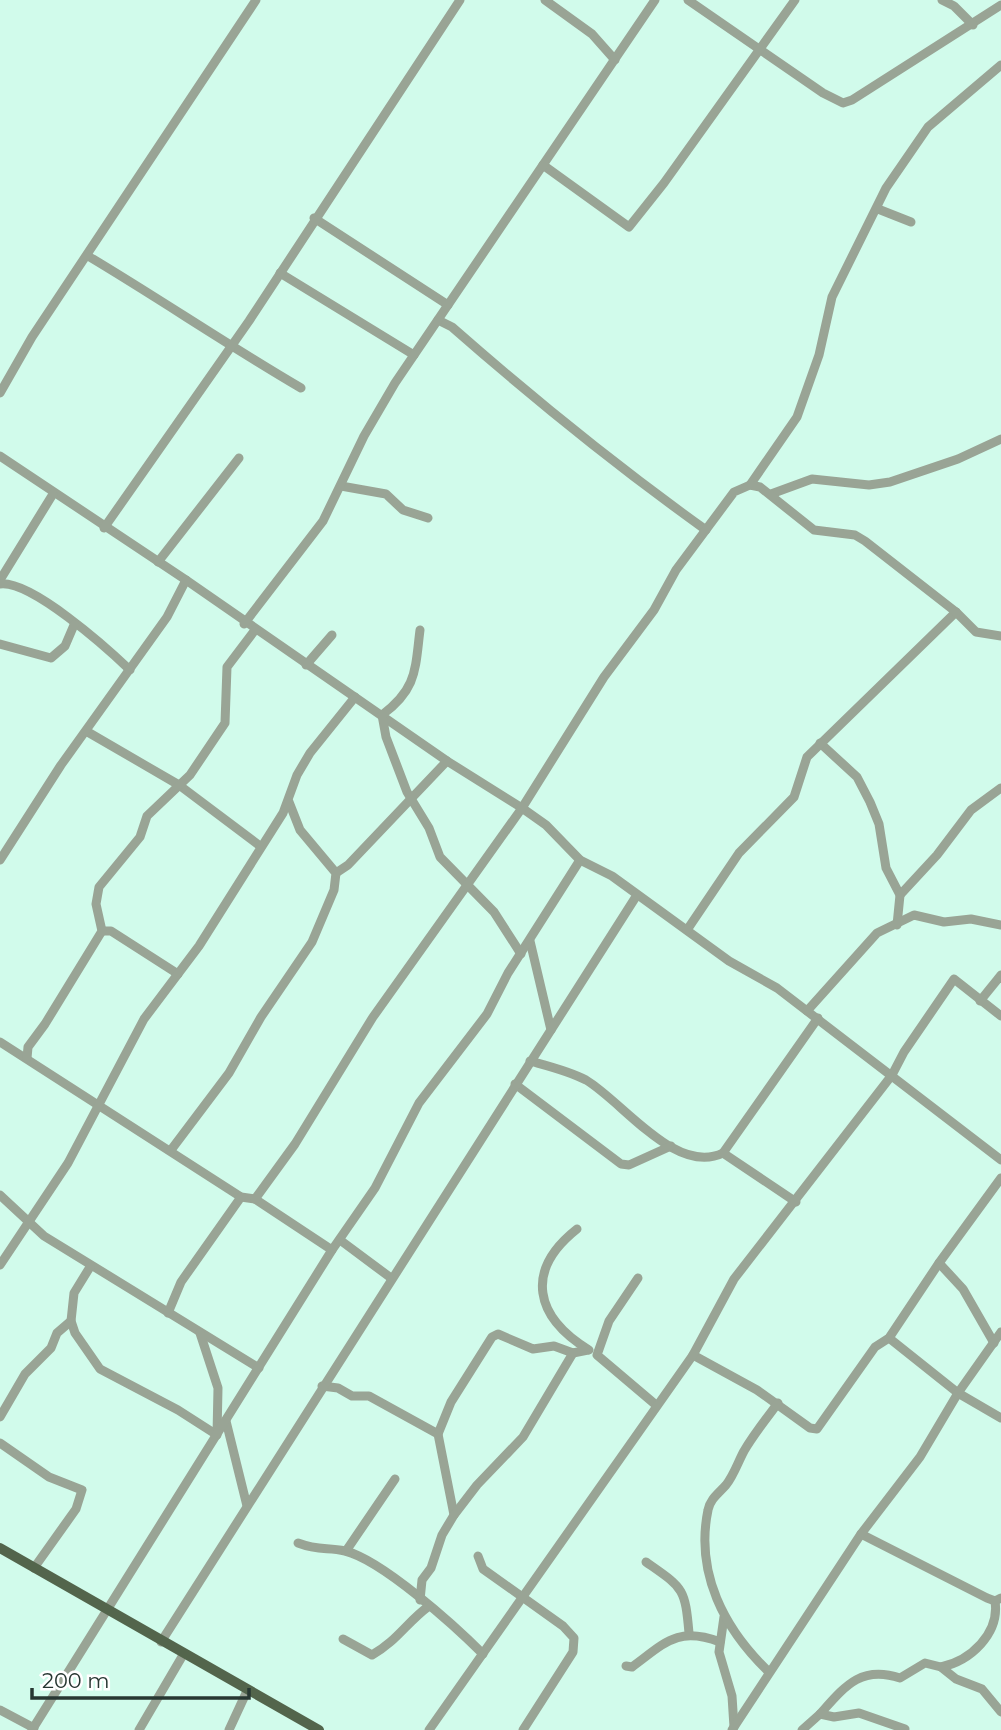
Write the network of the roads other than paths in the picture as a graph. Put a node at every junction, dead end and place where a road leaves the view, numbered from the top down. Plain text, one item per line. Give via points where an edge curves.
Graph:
1 (256, 0) edge
2 (460, 0) edge
3 (545, 0) edge
4 (655, 0) edge
5 (688, 0) edge
6 (795, 0) edge
7 (942, 0) edge
8 (1001, 5) edge
9 (973, 25) junction
10 (760, 49) junction
11 (615, 60) junction
12 (1001, 65) edge
13 (543, 164) junction
14 (878, 209) junction
15 (314, 218) junction
16 (911, 222) dead end
17 (88, 256) junction
18 (280, 273) junction
19 (448, 305) junction
20 (438, 320) junction
21 (231, 347) junction
22 (414, 355) junction
23 (301, 388) dead end
24 (0, 393) edge
25 (1001, 439) edge
26 (0, 456) edge
27 (239, 458) dead end
28 (750, 485) junction
29 (341, 486) junction
30 (53, 494) junction
31 (771, 494) junction
32 (428, 518) dead end
33 (104, 528) junction
34 (706, 530) junction
35 (158, 562) junction
36 (186, 580) junction
37 (0, 582) edge
38 (956, 612) junction
39 (244, 624) junction
40 (74, 625) junction
41 (255, 630) junction
42 (420, 630) dead end
43 (332, 635) dead end
44 (1001, 636) edge
45 (0, 644) edge
46 (306, 665) junction
47 (130, 670) junction
48 (355, 697) junction
49 (382, 715) junction
50 (86, 731) junction
51 (820, 743) junction
52 (447, 761) junction
53 (179, 785) junction
54 (1001, 788) edge
55 (289, 802) junction
56 (411, 802) junction
57 (522, 808) junction
58 (260, 846) junction
59 (0, 860) edge
60 (580, 860) junction
61 (335, 873) junction
62 (468, 886) junction
63 (636, 895) junction
64 (900, 895) junction
65 (1001, 925) edge
66 (896, 927) junction
67 (687, 929) junction
68 (102, 931) junction
69 (530, 941) junction
70 (521, 954) junction
71 (178, 974) junction
72 (1001, 975) edge
73 (980, 1000) junction
74 (807, 1011) junction
75 (1001, 1016) edge
76 (818, 1018) junction
77 (551, 1030) junction
78 (0, 1042) edge
79 (27, 1058) junction
80 (530, 1061) junction
81 (892, 1075) junction
82 (515, 1084) junction
83 (99, 1104) junction
84 (670, 1146) junction
85 (171, 1150) junction
86 (723, 1153) junction
87 (1001, 1160) edge
88 (1001, 1178) edge
89 (0, 1195) edge
90 (241, 1197) junction
91 (255, 1199) junction
92 (796, 1202) junction
93 (28, 1220) junction
94 (577, 1229) dead end
95 (340, 1240) junction
96 (332, 1250) junction
97 (939, 1262) junction
98 (0, 1265) edge
99 (90, 1267) junction
100 (391, 1278) junction
101 (638, 1278) dead end
102 (168, 1313) junction
103 (71, 1321) junction
104 (1001, 1332) edge
105 (200, 1333) junction
106 (889, 1338) junction
107 (994, 1343) junction
108 (592, 1352) junction
109 (573, 1353) junction
110 (693, 1355) junction
111 (259, 1368) junction
112 (322, 1386) junction
113 (957, 1393) junction
114 (778, 1403) junction
115 (656, 1405) junction
116 (0, 1417) edge
117 (1001, 1418) edge
118 (226, 1420) junction
119 (438, 1434) junction
120 (217, 1435) junction
121 (0, 1444) edge
122 (395, 1479) dead end
123 (247, 1506) junction
124 (454, 1515) junction
125 (861, 1534) junction
126 (298, 1543) dead end
127 (0, 1548) edge
128 (346, 1551) junction
129 (478, 1556) dead end
130 (646, 1562) dead end
131 (34, 1568) junction
132 (523, 1597) junction
133 (998, 1599) edge
134 (420, 1600) junction
135 (429, 1606) junction
136 (108, 1610) junction
137 (724, 1617) junction
138 (689, 1633) junction
139 (343, 1639) dead end
140 (161, 1642) junction
141 (720, 1642) junction
142 (183, 1654) junction
143 (483, 1654) junction
144 (626, 1666) dead end
145 (941, 1667) junction
146 (769, 1672) junction
147 (247, 1691) junction
148 (0, 1710) edge
149 (1001, 1712) edge
150 (820, 1714) junction
151 (33, 1729) edge
152 (316, 1729) edge
153 (733, 1729) edge
154 (905, 1729) edge
155 (139, 1730) edge
156 (229, 1730) edge
157 (429, 1730) edge
158 (523, 1730) edge
159 (802, 1730) edge

1 - 17 street
2 - 15 street
3 - 11 street via 593,34
4 - 11 street
5 - 10 street
6 - 10 street
7 - 9 street
8 - 9 street
9 - 10 street via 843,103
10 - 13 street via 629,227
11 - 13 street
12 - 14 street via 928,127 886,188
13 - 19 street
14 - 16 street
14 - 28 street via 832,297 819,355 797,417
15 - 18 street
15 - 19 street
17 - 21 street
17 - 24 street
18 - 21 street
18 - 22 street
19 - 20 street
20 - 22 street
20 - 34 street via 552,409 585,441
21 - 23 street
21 - 33 street
22 - 29 street via 364,436
25 - 31 street via 890,481 869,485 812,479
26 - 30 street
27 - 35 street
28 - 31 street
28 - 34 street via 734,492
29 - 32 street via 387,494 402,510
29 - 39 street via 308,544
30 - 33 street
30 - 37 street
31 - 38 street via 814,530 855,535 865,541
33 - 35 street
34 - 57 street via 604,677
35 - 36 street
36 - 39 street
36 - 47 street
37 - 40 street via 41,599
38 - 44 street via 976,632
38 - 51 street
39 - 41 street
40 - 45 street via 65,646 51,659
40 - 47 street
41 - 46 street
41 - 53 street via 227,667 225,723
42 - 49 street via 415,677 402,700
43 - 46 street
46 - 48 street
47 - 50 street
48 - 49 street
48 - 55 street via 310,753
49 - 52 street
49 - 56 street
50 - 53 street
50 - 59 street
51 - 64 street via 862,785 879,824 886,868
51 - 67 street via 807,757 794,797 738,853
52 - 56 street
52 - 57 street
53 - 58 street
53 - 68 street via 156,804 140,837 99,887 96,904
54 - 64 street via 971,810
55 - 58 street
55 - 61 street via 300,830
56 - 61 street
56 - 62 street via 429,828 440,857
57 - 60 street
57 - 62 street
58 - 71 street
60 - 63 street
60 - 69 street
61 - 85 street via 334,890 312,942 229,1073
62 - 70 street via 494,912
62 - 91 street via 373,1017 295,1144
63 - 67 street
63 - 77 street
64 - 66 street
65 - 66 street via 971,919 944,922 914,915
66 - 74 street via 877,933
67 - 74 street
68 - 71 street via 111,931
68 - 79 street via 28,1047
69 - 70 street
69 - 77 street
70 - 95 street via 487,1014 419,1103 375,1188
71 - 83 street via 144,1019
72 - 73 street
73 - 75 street
73 - 81 street via 954,979
74 - 76 street
76 - 81 street
76 - 86 street
77 - 80 street
78 - 79 street
79 - 83 street
80 - 82 street
80 - 84 street via 586,1080
81 - 87 street
81 - 92 street
82 - 84 street via 621,1164 629,1165
82 - 100 street
83 - 85 street
83 - 93 street via 68,1163
84 - 86 street via 707,1158
85 - 90 street
86 - 92 street
88 - 97 street
89 - 93 street
90 - 91 street
90 - 102 street via 181,1282
91 - 96 street
92 - 110 street via 726,1289
93 - 98 street
93 - 99 street via 44,1237 69,1249
94 - 108 street via 550,1254 542,1278 545,1306 564,1335
95 - 96 street
95 - 100 street
96 - 111 street
97 - 106 street
97 - 107 street via 963,1289
99 - 102 street
99 - 103 street via 74,1293
100 - 112 street
101 - 108 street
102 - 105 street
103 - 116 street via 25,1374
103 - 120 street via 100,1368
104 - 107 street
105 - 111 street
105 - 120 street via 218,1388
106 - 113 street
106 - 114 street via 874,1347 817,1429
107 - 113 street
108 - 109 street
108 - 115 street
109 - 119 street via 554,1346 533,1349 498,1334 492,1337 451,1402
109 - 124 street via 523,1437
110 - 114 street
110 - 115 street
111 - 118 street
112 - 119 street via 369,1396
112 - 123 street
113 - 117 street
113 - 125 street via 920,1457
114 - 137 street via 707,1511 703,1545 714,1596
115 - 132 street
118 - 120 street
118 - 123 street
119 - 124 street
120 - 136 street
121 - 131 street via 49,1477 82,1490 76,1509
122 - 128 street
123 - 140 street
124 - 134 street via 422,1580
125 - 133 street
125 - 146 street
126 - 128 street via 324,1551
127 - 131 main road
128 - 134 street via 400,1580
129 - 132 street via 483,1569
130 - 138 street via 685,1596
131 - 136 main road
132 - 143 street
132 - 158 street via 574,1638 573,1652
133 - 145 street via 982,1645 955,1664
134 - 135 street
135 - 139 street via 397,1639 372,1655
135 - 143 street
136 - 140 main road
136 - 151 street
137 - 141 street
137 - 146 street via 735,1636
138 - 141 street
138 - 144 street via 659,1645 632,1667
140 - 142 main road
141 - 153 street via 732,1696
142 - 147 main road
142 - 155 street
143 - 157 street
145 - 149 street via 982,1689
145 - 150 street via 925,1663 900,1678 872,1672 849,1685
146 - 153 street
147 - 152 main road
147 - 156 street
148 - 151 street
150 - 154 street via 859,1713
150 - 159 street

